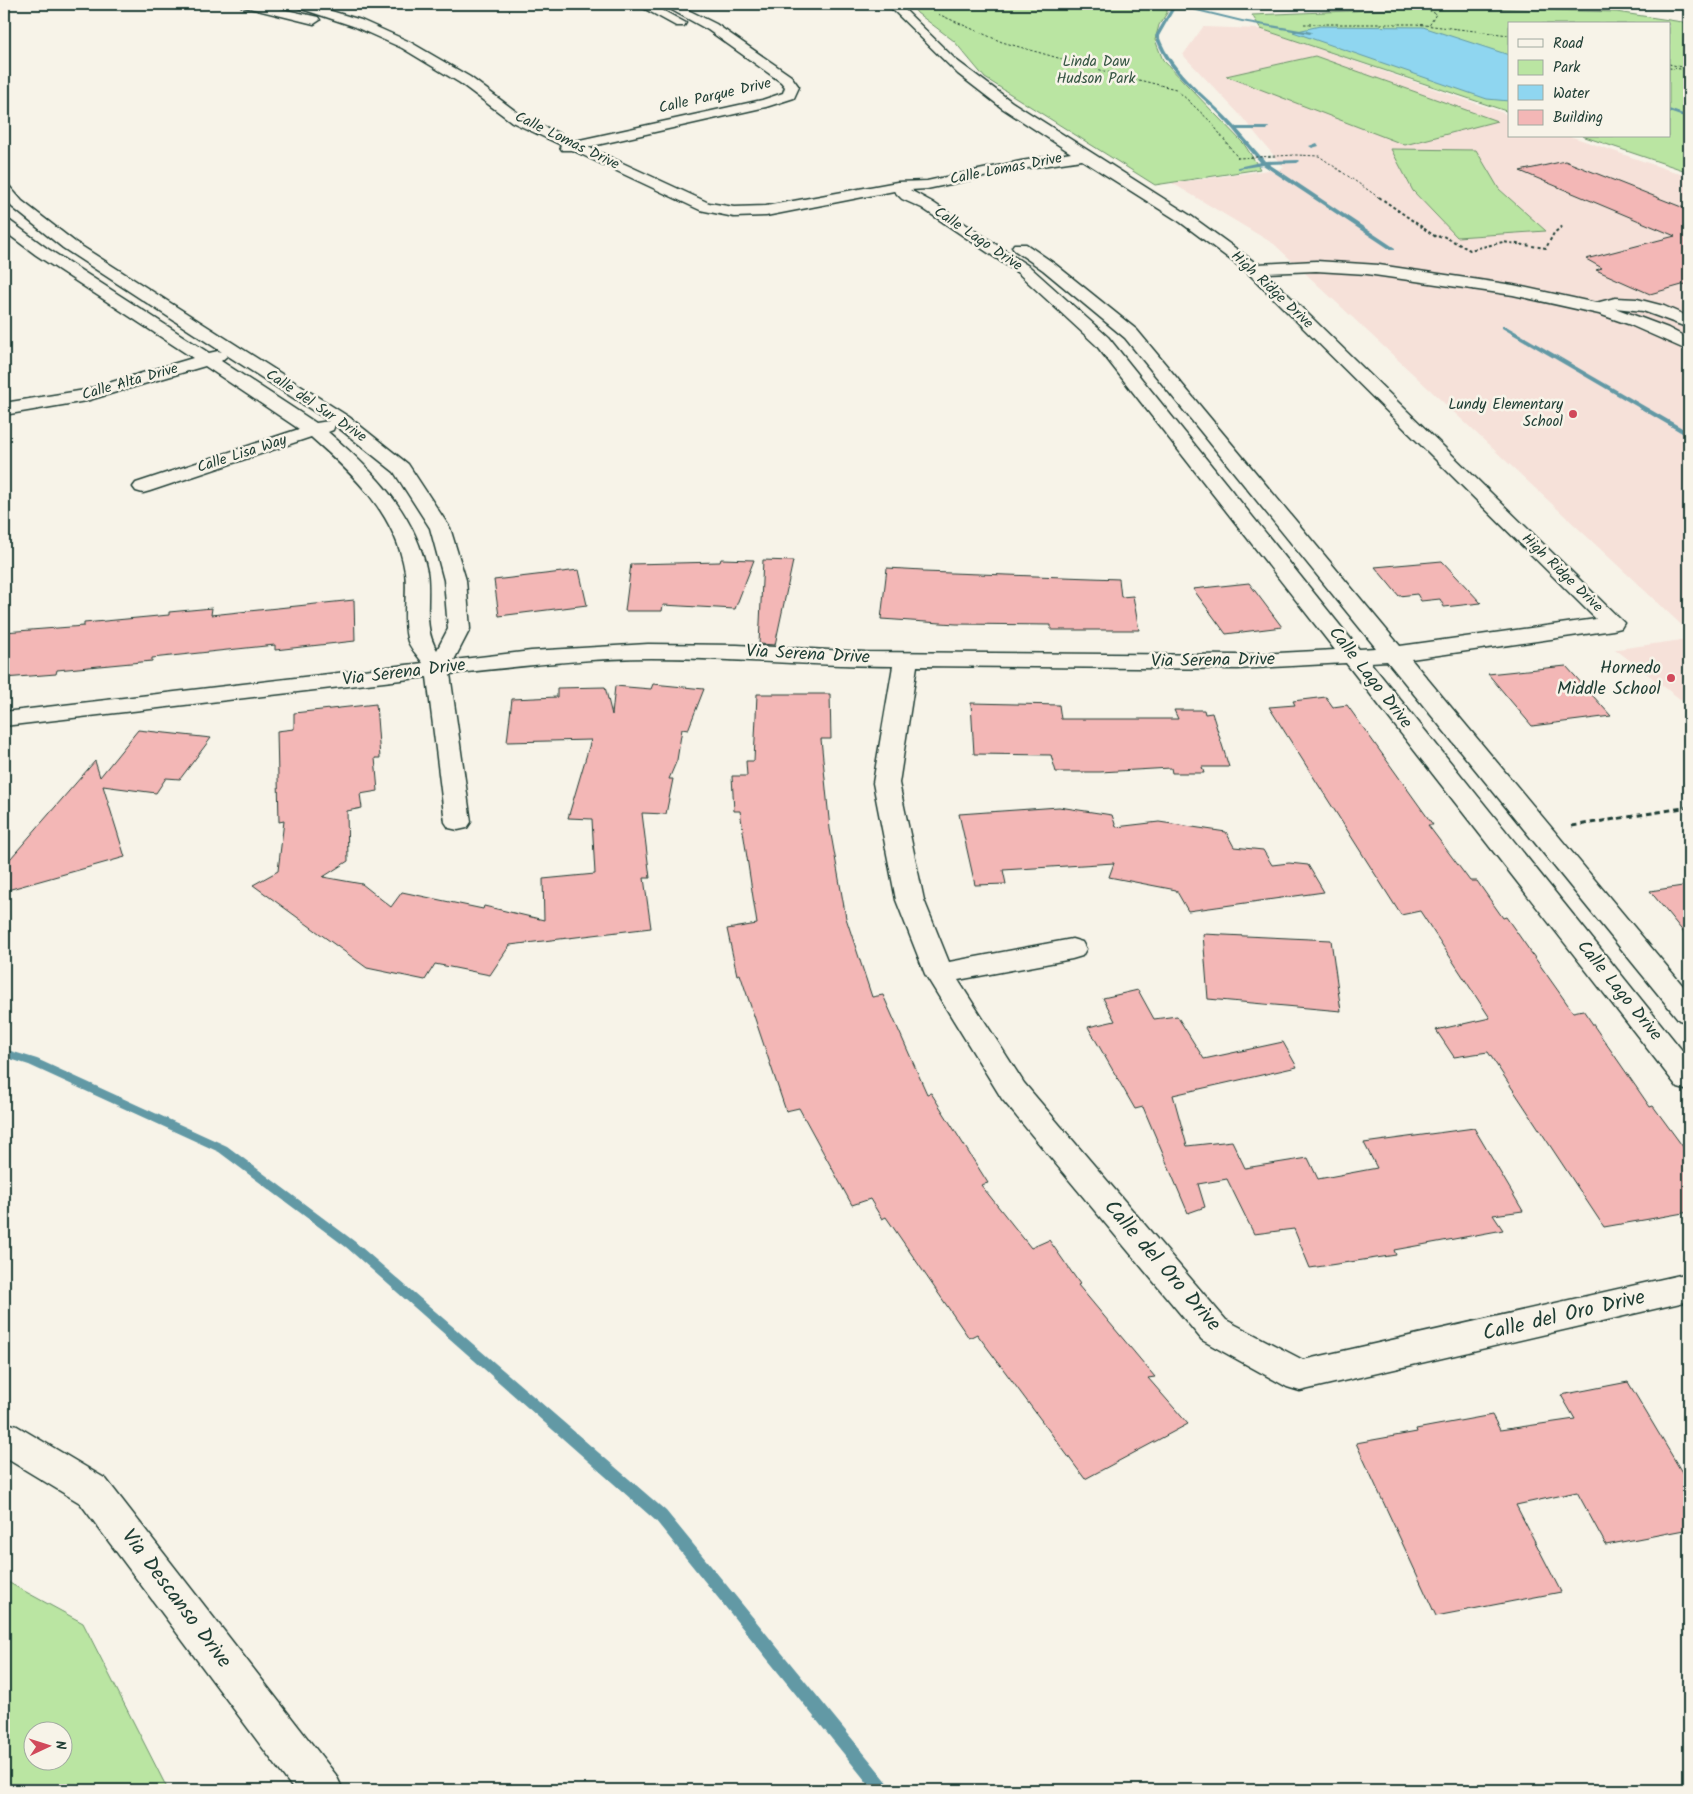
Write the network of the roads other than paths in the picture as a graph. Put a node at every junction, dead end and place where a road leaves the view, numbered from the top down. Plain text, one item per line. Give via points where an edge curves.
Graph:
1 (245, 4) edge
2 (297, 4) edge
3 (642, 4) edge
4 (667, 4) edge
5 (893, 4) edge
6 (424, 64) junction
7 (743, 65) dead end
8 (790, 91) junction
9 (503, 126) dead end
10 (553, 144) junction
11 (571, 152) junction
12 (1085, 155) junction
13 (927, 185) junction
14 (660, 186) junction
15 (4, 189) edge
16 (902, 191) junction
17 (638, 193) dead end
18 (734, 212) junction
19 (698, 218) dead end
20 (4, 224) edge
21 (723, 225) junction
22 (69, 245) junction
23 (42, 252) junction
24 (1252, 270) junction
25 (1082, 294) junction
26 (1055, 298) junction
27 (1589, 308) junction
28 (1689, 323) edge
29 (214, 338) junction
30 (1689, 346) edge
31 (187, 348) junction
32 (232, 351) junction
33 (205, 360) junction
34 (4, 395) edge
35 (24, 400) junction
36 (4, 409) edge
37 (342, 421) junction
38 (314, 430) junction
39 (1226, 449) junction
40 (1191, 453) junction
41 (143, 487) dead end
42 (1613, 623) joint
43 (1395, 654) junction
44 (1353, 657) junction
45 (906, 659) junction
46 (438, 669) junction
47 (4, 719) edge
48 (458, 822) dead end
49 (1593, 897) junction
50 (1548, 903) junction
51 (1072, 949) dead end
52 (939, 974) junction
53 (1689, 1013) edge
54 (1689, 1080) edge
55 (1689, 1287) edge
56 (4, 1438) edge
57 (321, 1790) edge

1 - 6 street, Calle Lomas Drive via 342,29 406,60
2 - 6 street, Calle Lomas Drive via 357,23
3 - 7 street, Calle Parque Drive via 690,28
4 - 8 street, Calle Parque Drive via 712,27 786,79 792,87
5 - 12 street, High Ridge Drive via 972,79
6 - 10 street, Calle Lomas Drive via 465,80
8 - 10 street, Calle Parque Drive via 770,90 756,97
8 - 11 street, Calle Parque Drive via 788,95 766,103
9 - 10 street, Calle Lomas Drive via 534,141
10 - 11 street, Calle Lomas Drive
11 - 14 street, Calle Lomas Drive
12 - 13 street, Calle Lomas Drive via 1020,164
12 - 24 street, High Ridge Drive via 1222,244
13 - 16 street, Calle Lomas Drive
13 - 25 street, Calle Lago Drive via 1049,267
14 - 17 street
14 - 18 street, Calle Lomas Drive via 705,207
15 - 22 street, Calle del Sur Drive via 17,204
16 - 18 street, Calle Lomas Drive via 766,211
16 - 21 street, Calle Lomas Drive via 770,222
16 - 26 street, Calle Lago Drive via 1024,270
18 - 21 street
19 - 21 street, Calle Lomas Drive
20 - 23 street, Calle del Sur Drive
22 - 23 street
22 - 29 street, Calle del Sur Drive
23 - 31 street, Calle del Sur Drive
24 - 27 street via 1356,268 1508,289
24 - 42 street, High Ridge Drive
25 - 26 street
25 - 39 street, Calle Lago Drive via 1131,334
26 - 40 street, Calle Lago Drive via 1102,341
27 - 28 street via 1617,303 1649,305
27 - 30 street via 1652,328
29 - 31 street, Calle Alta Drive
29 - 32 street, Calle del Sur Drive
31 - 33 street, Calle del Sur Drive
31 - 35 street, Calle Alta Drive via 45,389
32 - 33 street, Calle Alta Drive
32 - 37 street, Calle del Sur Drive
33 - 35 street, Calle Alta Drive via 89,394
33 - 38 street, Calle del Sur Drive
34 - 35 street, Calle Alta Drive
35 - 36 street, Calle Alta Drive
37 - 38 street, Calle Lisa Way
37 - 46 street, Calle del Sur Drive via 401,468 440,528 455,580 459,629
38 - 41 street, Calle Lisa Way
38 - 46 street, Calle del Sur Drive via 369,480 394,513 407,539 416,573 418,639
39 - 40 street
39 - 43 street, Calle Lago Drive
40 - 44 street, Calle Lago Drive
42 - 43 street, Via Serena Drive
43 - 44 street, Via Serena Drive
43 - 49 street, Calle Lago Drive
44 - 45 street, Via Serena Drive via 1238,662
44 - 50 street, Calle Lago Drive
45 - 46 street, Via Serena Drive via 648,651 531,658
45 - 52 street, Calle del Oro Drive via 886,783 910,900
46 - 47 street, Via Serena Drive
46 - 48 street, Calle del Sur Drive
49 - 50 street
49 - 53 street, Calle Lago Drive
50 - 54 street, Calle Lago Drive
51 - 52 street
52 - 55 street, Calle del Oro Drive via 1013,1091 1214,1330 1300,1376
56 - 57 street, Via Descanso Drive via 93,1491

